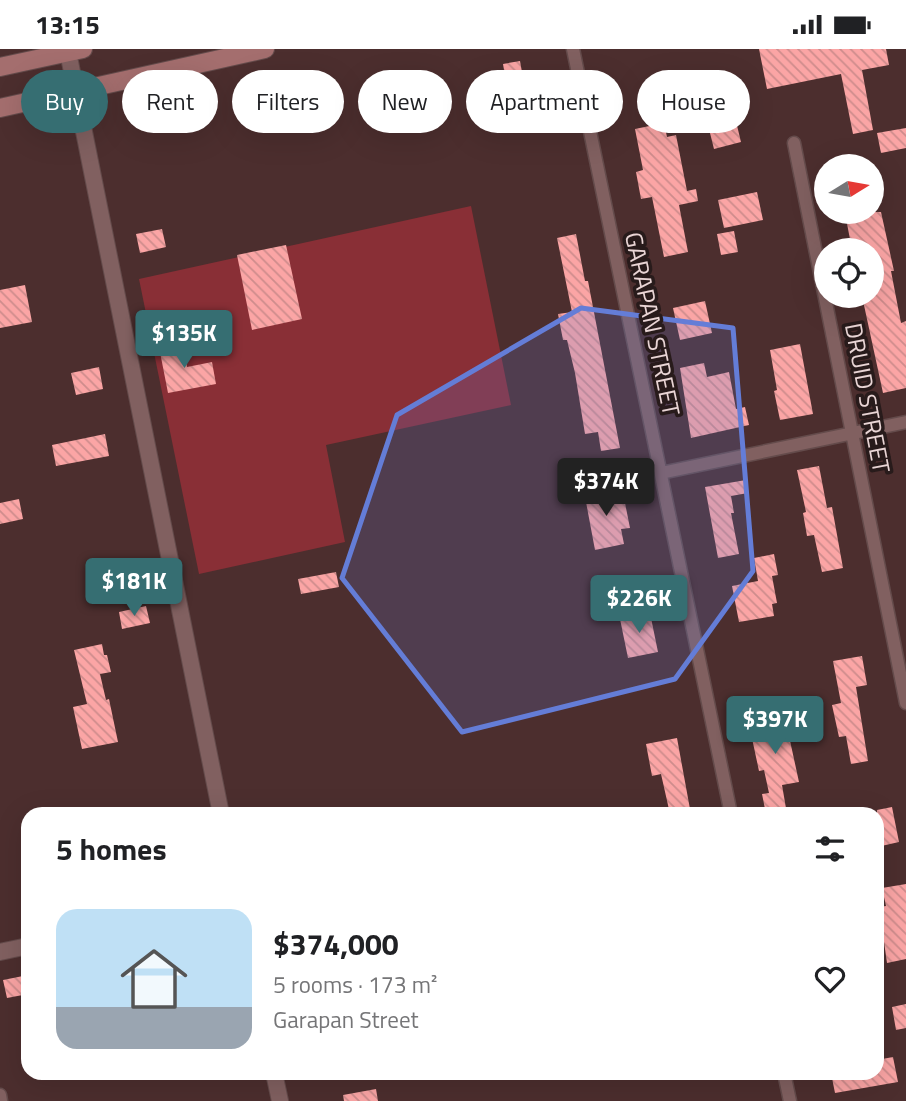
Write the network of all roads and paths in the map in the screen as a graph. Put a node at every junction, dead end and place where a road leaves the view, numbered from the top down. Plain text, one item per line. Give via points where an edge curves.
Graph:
1 (265, 49) edge
2 (573, 49) edge
3 (73, 50) edge
4 (0, 67) edge
5 (75, 70) edge
6 (108, 84) edge
7 (21, 103) edge
8 (0, 108) edge
9 (85, 133) edge
10 (794, 143) dead end
11 (906, 422) edge
12 (852, 433) junction
13 (661, 473) junction
14 (906, 703) edge
15 (220, 807) edge
16 (731, 807) edge
17 (21, 948) edge
18 (0, 953) edge
19 (276, 1080) edge
20 (785, 1080) edge
21 (0, 1095) edge
22 (1, 1101) edge
23 (280, 1101) edge
24 (789, 1101) edge

1 - 6 main road
2 - 13 street, GARAPAN STREET
3 - 4 main road
3 - 5 street
7 - 8 main road
9 - 15 street
10 - 12 street, DRUID STREET
11 - 12 street
12 - 13 street
12 - 14 street, DRUID STREET
13 - 16 street, GARAPAN STREET
17 - 18 street
19 - 23 street
20 - 24 street
21 - 22 street

